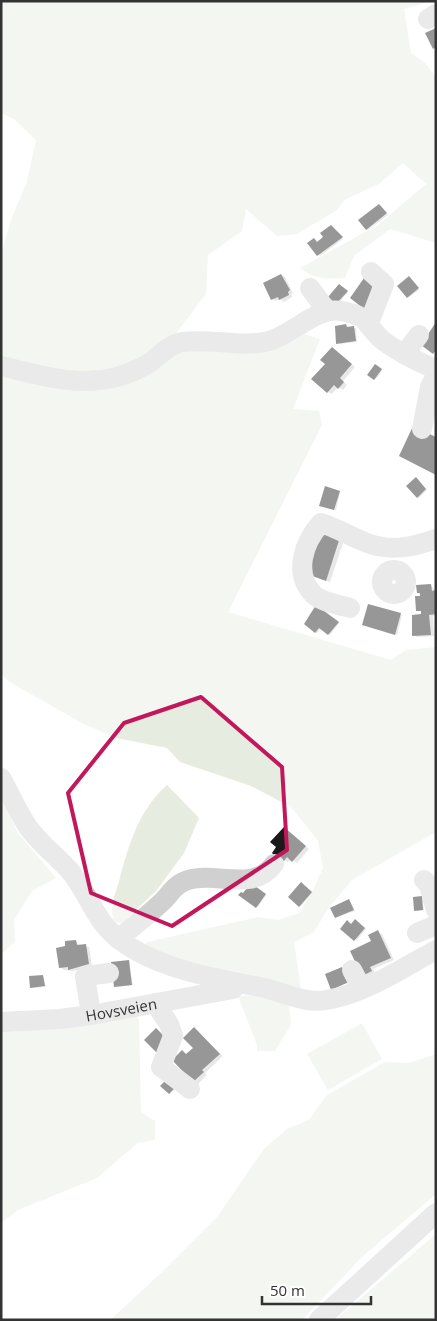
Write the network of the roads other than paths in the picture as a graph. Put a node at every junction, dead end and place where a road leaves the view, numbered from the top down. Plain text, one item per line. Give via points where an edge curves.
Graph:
1 (371, 272) dead end
2 (310, 288) dead end
3 (327, 310) junction
4 (369, 323) junction
5 (419, 335) dead end
6 (404, 353) junction
7 (1, 366) edge
8 (436, 369) edge
9 (436, 375) edge
10 (422, 429) dead end
11 (436, 539) edge
12 (403, 548) junction
13 (397, 570) dead end
14 (350, 608) dead end
15 (1, 778) edge
16 (274, 864) dead end
17 (424, 880) dead end
18 (436, 910) edge
19 (436, 925) edge
20 (417, 933) dead end
21 (118, 939) junction
22 (436, 950) edge
23 (352, 970) dead end
24 (109, 973) dead end
25 (202, 985) junction
26 (362, 989) junction
27 (155, 1003) junction
28 (91, 1015) junction
29 (1, 1022) edge
30 (190, 1089) dead end
31 (436, 1213) edge
32 (319, 1320) edge

1 - 4 street via 384,284
2 - 3 street
3 - 4 street via 350,313
3 - 7 street via 290,333 270,341 176,344 145,366 110,379 81,383
4 - 6 street via 380,338
5 - 6 street
6 - 8 street
9 - 10 street via 430,387
11 - 12 street
12 - 13 street
12 - 14 street via 368,543 321,523 313,531 300,569 304,580 316,596
15 - 21 street via 28,827 70,871 103,923
16 - 21 street via 267,874 253,879 200,878 181,883
17 - 18 street via 429,885
19 - 20 street
21 - 25 street via 133,951
22 - 26 street
23 - 26 street
24 - 28 street via 86,976
25 - 26 street, Hovsveien via 233,989 238,983 316,1001 342,997
25 - 27 street, Hovsveien
27 - 28 street, Hovsveien
27 - 30 street via 173,1036 161,1067
28 - 29 street, Hovsveien
31 - 32 street

